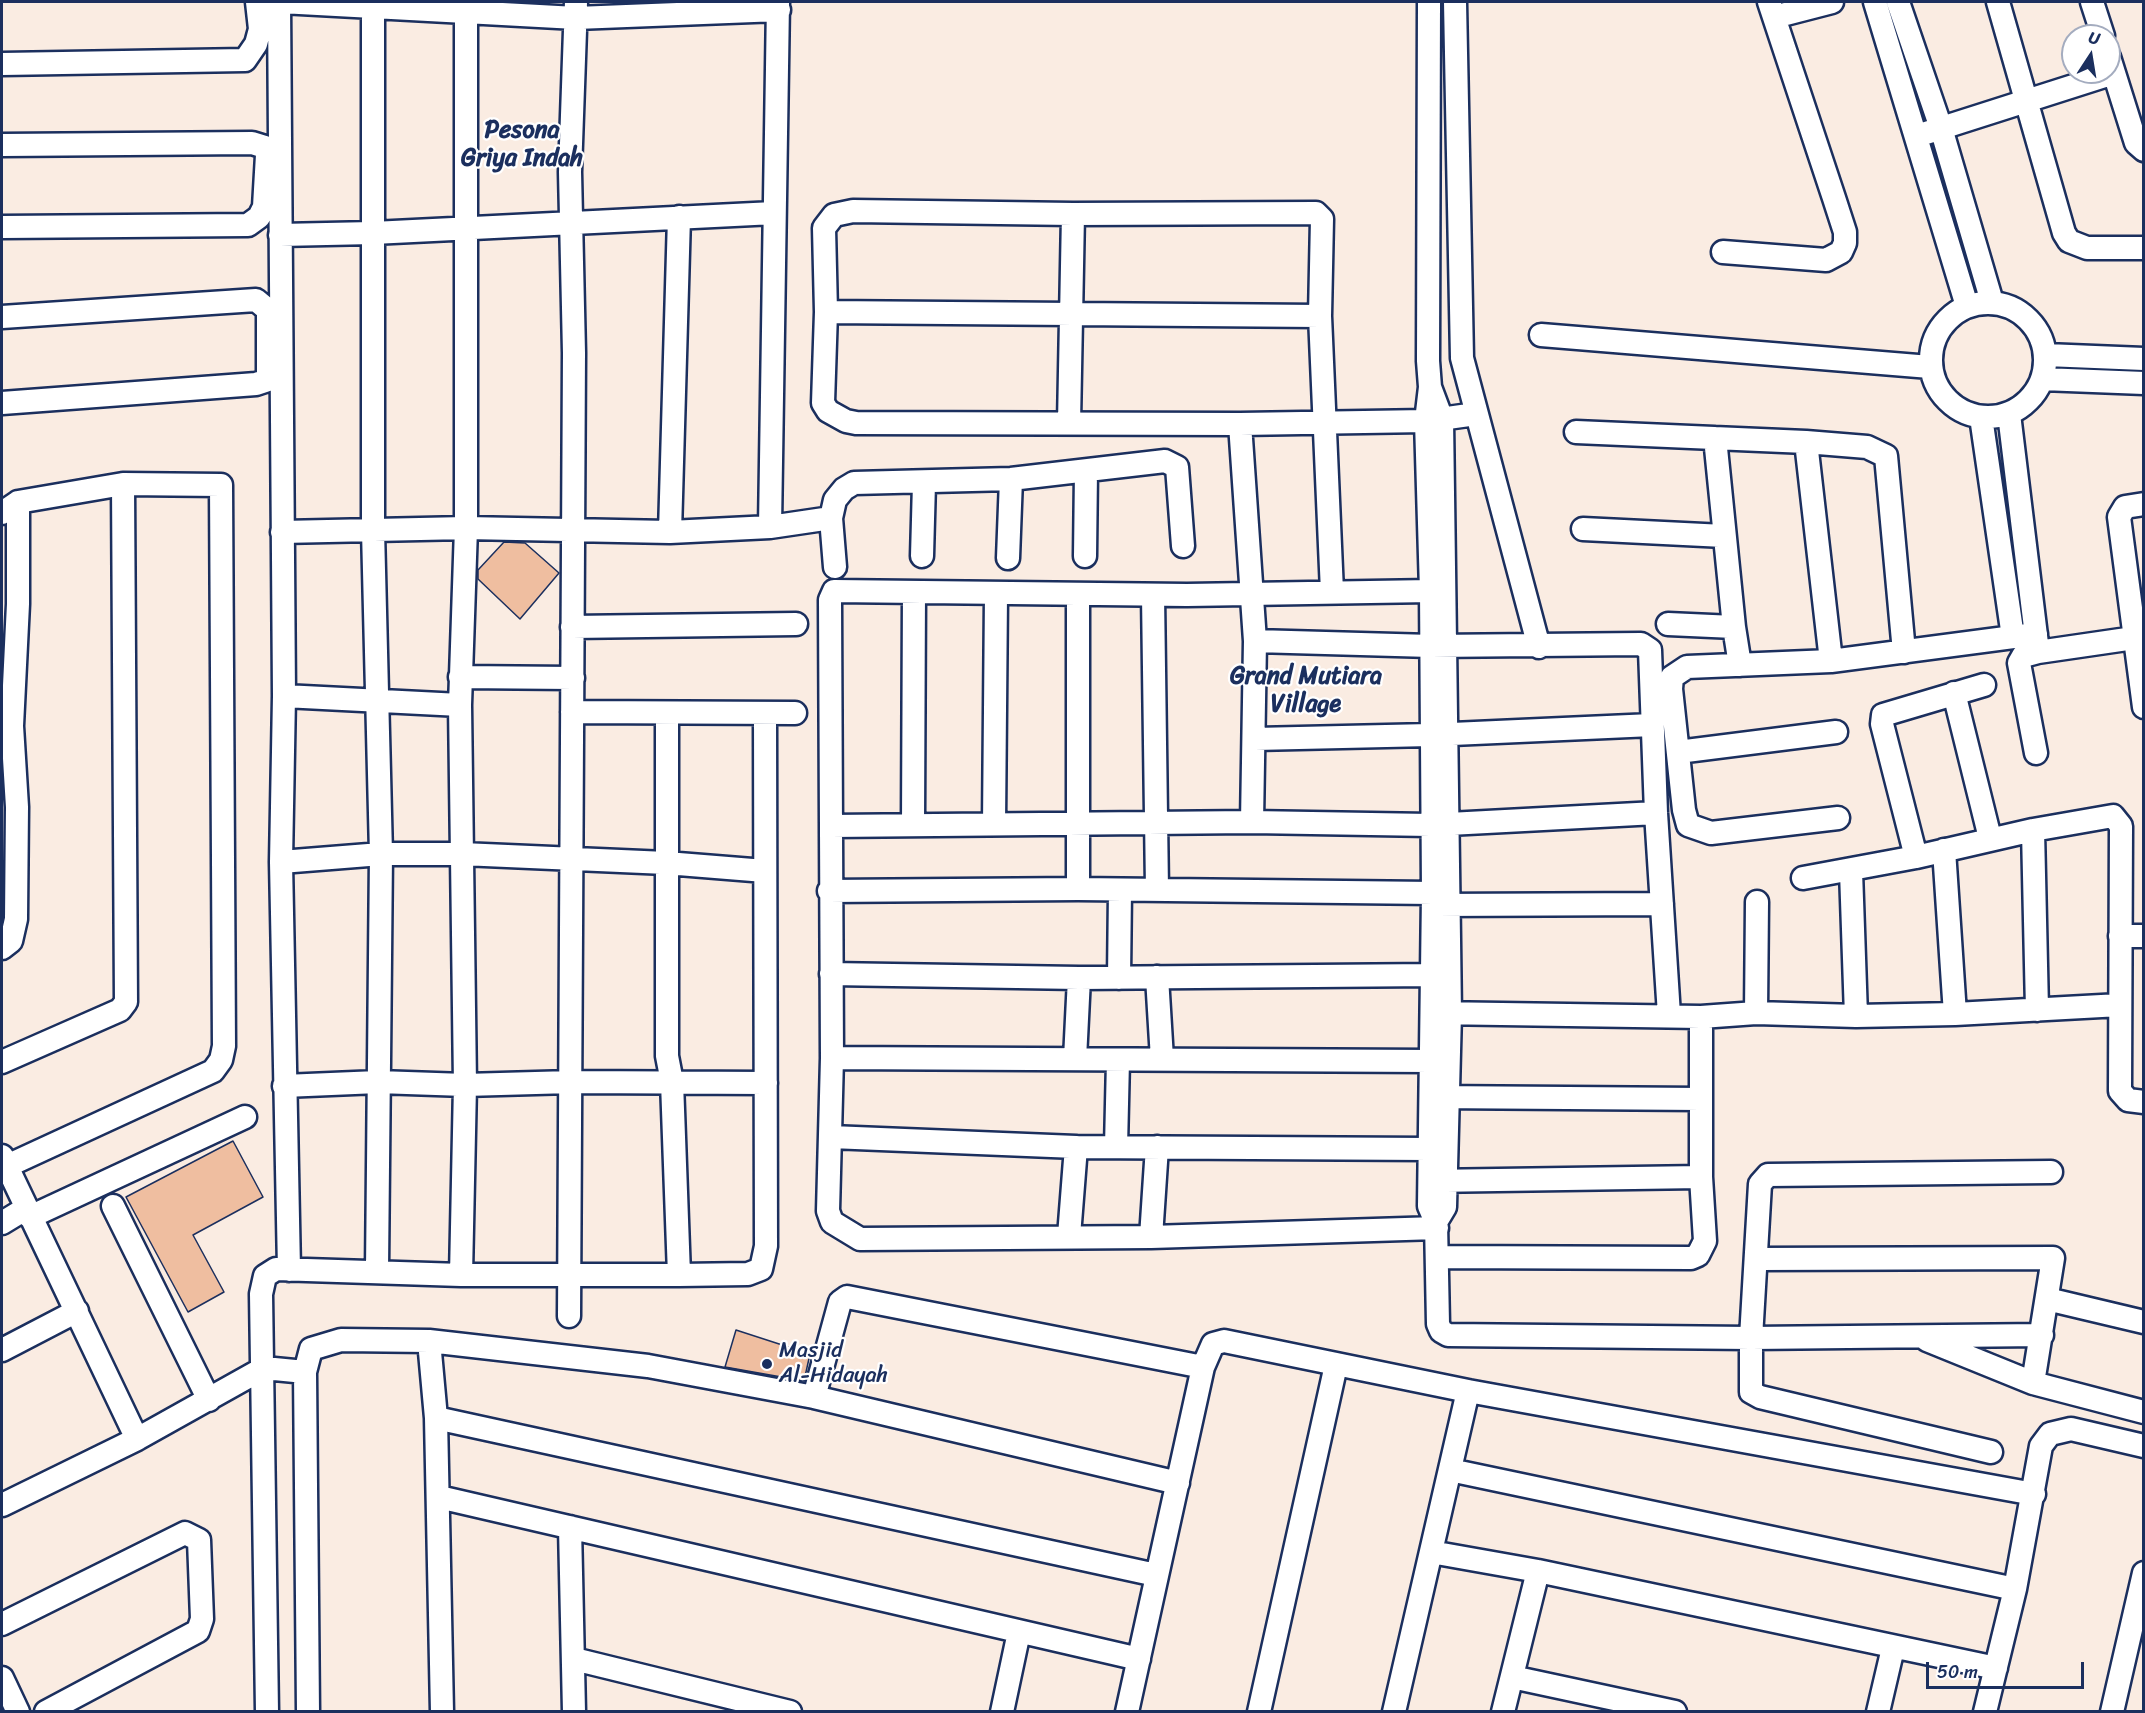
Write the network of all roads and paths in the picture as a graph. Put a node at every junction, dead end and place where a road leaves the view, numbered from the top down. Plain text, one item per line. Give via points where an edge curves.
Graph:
1 (257, 2) edge
2 (280, 2) edge
3 (1429, 2) edge
4 (1455, 2) edge
5 (1832, 2) edge
6 (1875, 2) edge
7 (1898, 2) edge
8 (1998, 2) edge
9 (2092, 2) edge
10 (373, 3) edge
11 (466, 6) edge
12 (778, 6) edge
13 (1772, 9) edge
14 (576, 10) edge
15 (2099, 24) edge
16 (2, 64) edge
17 (2067, 84) edge
18 (2117, 84) edge
19 (2027, 101) junction
20 (1941, 128) junction
21 (1917, 136) junction
22 (2, 145) edge
23 (2144, 150) edge
24 (774, 213) junction
25 (1073, 214) junction
26 (680, 217) junction
27 (572, 224) junction
28 (2, 227) edge
29 (465, 228) junction
30 (373, 233) junction
31 (280, 235) junction
32 (2144, 248) edge
33 (1723, 252) dead end
34 (1992, 302) junction
35 (1967, 306) junction
36 (826, 312) junction
37 (1070, 316) junction
38 (1320, 316) junction
39 (2, 317) edge
40 (1541, 335) dead end
41 (2046, 355) junction
42 (1462, 358) junction
43 (2144, 359) edge
44 (1428, 361) junction
45 (1930, 367) junction
46 (2042, 379) junction
47 (2144, 383) edge
48 (2, 403) edge
49 (1476, 414) junction
50 (2009, 414) junction
51 (1981, 417) junction
52 (1434, 420) junction
53 (1069, 423) junction
54 (1324, 423) junction
55 (1240, 424) junction
56 (1576, 432) dead end
57 (1715, 438) junction
58 (1806, 442) junction
59 (1086, 471) junction
60 (1011, 479) junction
61 (924, 483) junction
62 (123, 484) junction
63 (2144, 504) edge
64 (10, 507) edge
65 (831, 518) junction
66 (770, 527) junction
67 (466, 528) junction
68 (373, 530) junction
69 (573, 530) junction
70 (1583, 530) dead end
71 (282, 532) junction
72 (670, 532) junction
73 (1724, 536) junction
74 (1183, 546) dead end
75 (922, 556) dead end
76 (1085, 556) dead end
77 (1008, 558) dead end
78 (835, 567) dead end
79 (1431, 591) junction
80 (914, 592) junction
81 (1332, 592) junction
82 (1078, 594) junction
83 (1252, 594) junction
84 (996, 595) junction
85 (1153, 595) junction
86 (10, 604) edge
87 (796, 624) dead end
88 (1668, 624) dead end
89 (2136, 624) edge
90 (572, 627) junction
91 (1734, 627) junction
92 (2013, 637) junction
93 (1255, 641) junction
94 (2037, 643) junction
95 (1439, 646) junction
96 (1539, 647) junction
97 (1904, 652) junction
98 (1831, 661) junction
99 (1740, 665) junction
100 (460, 677) junction
101 (573, 678) junction
102 (1984, 685) dead end
103 (1954, 693) junction
104 (284, 696) junction
105 (378, 701) junction
106 (460, 705) junction
107 (2144, 707) edge
108 (572, 712) junction
109 (667, 712) junction
110 (765, 713) junction
111 (795, 713) dead end
112 (7, 725) edge
113 (1652, 725) junction
114 (1836, 732) dead end
115 (1438, 734) junction
116 (1255, 739) junction
117 (1678, 752) junction
118 (2037, 753) dead end
119 (9, 807) edge
120 (1656, 813) junction
121 (1838, 818) dead end
122 (1252, 822) junction
123 (1158, 823) junction
124 (914, 824) junction
125 (994, 824) junction
126 (1078, 824) junction
127 (1438, 824) junction
128 (831, 826) junction
129 (2033, 830) junction
130 (1990, 838) junction
131 (1944, 850) junction
132 (381, 854) junction
133 (462, 854) junction
134 (1916, 857) junction
135 (573, 859) junction
136 (281, 862) junction
137 (666, 863) junction
138 (1851, 870) junction
139 (765, 871) junction
140 (1803, 878) dead end
141 (1078, 889) junction
142 (1120, 890) junction
143 (1157, 890) junction
144 (829, 891) junction
145 (1438, 901) junction
146 (1757, 902) dead end
147 (1662, 904) junction
148 (9, 919) edge
149 (2120, 936) junction
150 (2144, 936) edge
151 (2, 948) edge
152 (831, 974) junction
153 (1433, 975) junction
154 (1157, 977) junction
155 (1079, 978) junction
156 (1119, 978) junction
157 (2120, 1005) junction
158 (2037, 1010) junction
159 (1441, 1013) junction
160 (1756, 1013) junction
161 (1955, 1014) junction
162 (1669, 1015) junction
163 (1856, 1016) junction
164 (1701, 1017) junction
165 (832, 1058) junction
166 (1075, 1059) junction
167 (1162, 1059) junction
168 (1118, 1060) junction
169 (1431, 1061) junction
170 (2, 1062) edge
171 (378, 1082) junction
172 (571, 1082) junction
173 (672, 1082) junction
174 (766, 1083) junction
175 (465, 1085) junction
176 (284, 1086) junction
177 (1440, 1097) junction
178 (1701, 1099) junction
179 (2144, 1102) edge
180 (245, 1117) dead end
181 (831, 1137) junction
182 (1076, 1147) junction
183 (1157, 1147) junction
184 (1116, 1148) junction
185 (1429, 1149) junction
186 (4, 1161) edge
187 (2051, 1172) dead end
188 (1701, 1177) junction
189 (1437, 1182) junction
190 (113, 1206) dead end
191 (28, 1213) junction
192 (2, 1223) edge
193 (1437, 1225) junction
194 (1069, 1236) junction
195 (1151, 1237) junction
196 (1438, 1257) junction
197 (1758, 1259) junction
198 (289, 1270) junction
199 (377, 1270) junction
200 (570, 1273) junction
201 (461, 1275) junction
202 (679, 1275) junction
203 (2047, 1299) junction
204 (76, 1311) junction
205 (569, 1317) dead end
206 (2144, 1322) edge
207 (1914, 1335) junction
208 (2042, 1335) junction
209 (1751, 1338) junction
210 (429, 1341) junction
211 (2, 1350) edge
212 (1336, 1365) junction
213 (1203, 1367) junction
214 (264, 1368) junction
215 (305, 1372) junction
216 (2033, 1383) junction
217 (1468, 1391) junction
218 (814, 1397) junction
219 (209, 1400) junction
220 (2144, 1412) edge
221 (436, 1418) junction
222 (137, 1440) junction
223 (2144, 1446) edge
224 (1991, 1452) dead end
225 (1450, 1470) junction
226 (1178, 1483) junction
227 (2034, 1494) junction
228 (438, 1497) junction
229 (2, 1505) edge
230 (570, 1527) junction
231 (1431, 1552) junction
232 (1538, 1571) junction
233 (2144, 1573) edge
234 (1156, 1575) junction
235 (2015, 1589) junction
236 (2, 1624) edge
237 (1019, 1632) junction
238 (1893, 1648) junction
239 (574, 1659) junction
240 (1139, 1659) junction
241 (1996, 1668) junction
242 (1512, 1677) junction
243 (2, 1678) edge
244 (18, 1712) edge
245 (46, 1712) edge
246 (267, 1712) edge
247 (308, 1712) edge
248 (442, 1712) edge
249 (574, 1712) edge
250 (790, 1712) edge
251 (1002, 1712) edge
252 (1127, 1712) edge
253 (1258, 1712) edge
254 (1394, 1712) edge
255 (1503, 1712) edge
256 (1675, 1712) edge
257 (1878, 1712) edge
258 (1985, 1712) edge
259 (2112, 1712) edge

1 - 16 street via 260,29 245,60
2 - 10 street
2 - 31 street
3 - 44 street
4 - 42 street
5 - 13 street
6 - 21 street
7 - 20 street
8 - 19 street
9 - 15 street
10 - 11 street
10 - 30 street
11 - 14 street
11 - 29 street
12 - 14 street
12 - 24 street
13 - 33 street via 1845,243 1841,252 1826,260
14 - 27 street
17 - 19 street
18 - 23 street via 2136,143
19 - 20 street
19 - 32 street via 2069,241 2087,248
20 - 21 street
20 - 34 street
21 - 35 street
22 - 28 street via 252,143 265,147 267,155 264,207 248,225
24 - 26 street
24 - 66 street
25 - 36 street via 853,211 834,215 824,228
25 - 37 street
25 - 38 street via 1316,213 1322,219
26 - 27 street
26 - 72 street
27 - 29 street
27 - 69 street
29 - 30 street
29 - 67 street
30 - 31 street
30 - 68 street
31 - 71 street
34 - 35 street
34 - 41 street via 2016,310 2035,326
35 - 45 street via 1946,320 1933,342
36 - 37 street
36 - 53 street via 823,403 840,418 856,423
37 - 38 street
37 - 53 street
38 - 54 street
39 - 48 street via 256,300 268,310 265,381
40 - 45 street
41 - 43 street
41 - 46 street
42 - 44 street
42 - 49 street
44 - 52 street
45 - 51 street via 1947,401 1963,412
46 - 47 street
46 - 50 street via 2031,398
49 - 52 street
49 - 96 street
50 - 51 street
50 - 94 street
51 - 92 street
52 - 54 street
52 - 79 street
52 - 95 street
53 - 55 street
54 - 55 street
54 - 81 street
55 - 83 street
56 - 57 street
57 - 58 street
57 - 73 street
58 - 97 street via 1867,447 1886,456
58 - 98 street
59 - 60 street
59 - 74 street via 1172,463 1177,467
59 - 76 street
60 - 61 street
60 - 77 street
61 - 65 street via 854,483 835,500
61 - 75 street
62 - 64 street
62 - 170 street via 126,1002 120,1010
62 - 186 street via 220,485 224,1046 213,1071
63 - 89 street via 2125,507 2119,517
64 - 86 street
65 - 66 street
65 - 78 street
66 - 72 street
67 - 68 street
67 - 69 street
67 - 100 street
68 - 71 street
68 - 105 street
69 - 72 street
69 - 90 street
70 - 73 street
71 - 104 street
73 - 91 street
79 - 81 street
79 - 95 street
80 - 84 street
80 - 124 street
80 - 128 street via 837,590 831,595
81 - 83 street
82 - 84 street
82 - 85 street
82 - 126 street
83 - 85 street
83 - 93 street
84 - 125 street
85 - 123 street
86 - 112 street
87 - 90 street
88 - 91 street
89 - 94 street
89 - 107 street
90 - 101 street
91 - 99 street
92 - 94 street
92 - 97 street
93 - 95 street
93 - 116 street
94 - 118 street via 2019,663
95 - 96 street
95 - 115 street
96 - 113 street via 1645,646 1652,655
97 - 98 street
98 - 99 street
99 - 117 street via 1687,667 1672,677
100 - 101 street
100 - 106 street
101 - 108 street
102 - 103 street
103 - 130 street
103 - 134 street via 1887,713 1882,720
104 - 105 street
104 - 136 street
105 - 106 street
105 - 132 street
106 - 133 street
108 - 109 street
108 - 135 street
109 - 110 street
109 - 137 street
110 - 111 street
110 - 139 street
112 - 119 street
113 - 115 street
113 - 120 street
114 - 117 street
115 - 116 street
115 - 127 street
116 - 122 street
117 - 121 street via 1688,825 1699,830 1711,833
119 - 148 street
120 - 127 street
120 - 147 street
122 - 123 street
122 - 127 street
123 - 126 street
123 - 143 street
124 - 125 street
124 - 128 street
125 - 126 street
126 - 141 street
127 - 145 street
128 - 144 street
129 - 130 street
129 - 149 street via 2104,816 2113,816 2118,821
129 - 158 street
130 - 131 street
131 - 134 street
131 - 161 street
132 - 133 street
132 - 136 street
132 - 171 street
133 - 135 street
133 - 175 street
134 - 138 street
135 - 137 street
135 - 172 street
136 - 176 street
137 - 139 street
137 - 173 street via 667,1056
138 - 140 street
138 - 163 street
139 - 174 street
141 - 142 street
141 - 144 street
142 - 143 street
142 - 156 street
143 - 145 street
144 - 152 street
145 - 147 street
145 - 153 street
145 - 159 street
146 - 160 street
147 - 162 street
148 - 151 street via 11,941
149 - 150 street
149 - 157 street
152 - 155 street
152 - 165 street
153 - 154 street
153 - 159 street
154 - 156 street
154 - 167 street
155 - 156 street
155 - 166 street
157 - 158 street
157 - 179 street via 2120,1091 2128,1100
158 - 161 street
159 - 162 street
159 - 169 street
159 - 177 street
160 - 163 street
160 - 164 street
161 - 163 street
162 - 164 street
164 - 178 street
165 - 166 street
165 - 181 street
166 - 168 street
167 - 168 street
167 - 169 street
168 - 184 street
169 - 177 street
171 - 175 street
171 - 176 street
171 - 199 street
172 - 173 street
172 - 175 street
172 - 200 street
173 - 174 street
173 - 202 street
174 - 202 street via 766,1246 761,1269 748,1274
175 - 201 street
176 - 198 street
177 - 178 street
177 - 185 street
177 - 189 street
178 - 188 street
180 - 191 street
181 - 182 street
181 - 194 street via 828,1211 832,1222 860,1239
182 - 184 street
182 - 194 street
183 - 184 street
183 - 185 street
183 - 195 street
185 - 189 street
186 - 191 street
187 - 197 street via 1768,1175 1760,1184
188 - 189 street
188 - 196 street via 1705,1241 1698,1255 1691,1258
189 - 193 street via 1429,1206
190 - 219 street
191 - 192 street
191 - 204 street
193 - 195 street
193 - 196 street
194 - 195 street
196 - 209 street via 1438,1324 1448,1335
197 - 203 street via 2053,1257
197 - 209 street
198 - 199 street
198 - 214 street via 276,1269 265,1276 261,1294
199 - 201 street
200 - 201 street
200 - 202 street
200 - 205 street
203 - 206 street
203 - 208 street
204 - 211 street
204 - 222 street
207 - 208 street
207 - 209 street
207 - 216 street
208 - 216 street
209 - 224 street via 1752,1392 1760,1397
210 - 215 street via 341,1340 311,1349
210 - 218 street via 648,1366
210 - 221 street
212 - 213 street via 1224,1341 1213,1344
212 - 217 street
212 - 253 street
213 - 218 street via 847,1297 840,1302
213 - 226 street
214 - 215 street
214 - 219 street
214 - 246 street
215 - 247 street
216 - 220 street
217 - 225 street
217 - 227 street
218 - 226 street
219 - 222 street
221 - 228 street
221 - 234 street
222 - 229 street
223 - 227 street via 2071,1429 2050,1434 2041,1446
225 - 231 street
225 - 235 street
226 - 234 street
227 - 235 street
228 - 230 street
228 - 248 street
230 - 237 street
230 - 239 street
231 - 232 street
231 - 254 street
232 - 238 street
232 - 242 street
233 - 259 street
234 - 240 street
235 - 241 street
236 - 245 street via 185,1533 199,1540 202,1619 198,1632
237 - 240 street
237 - 251 street
238 - 241 street
238 - 257 street
239 - 249 street
239 - 250 street
240 - 252 street
241 - 258 street
242 - 255 street
242 - 256 street
243 - 244 street

